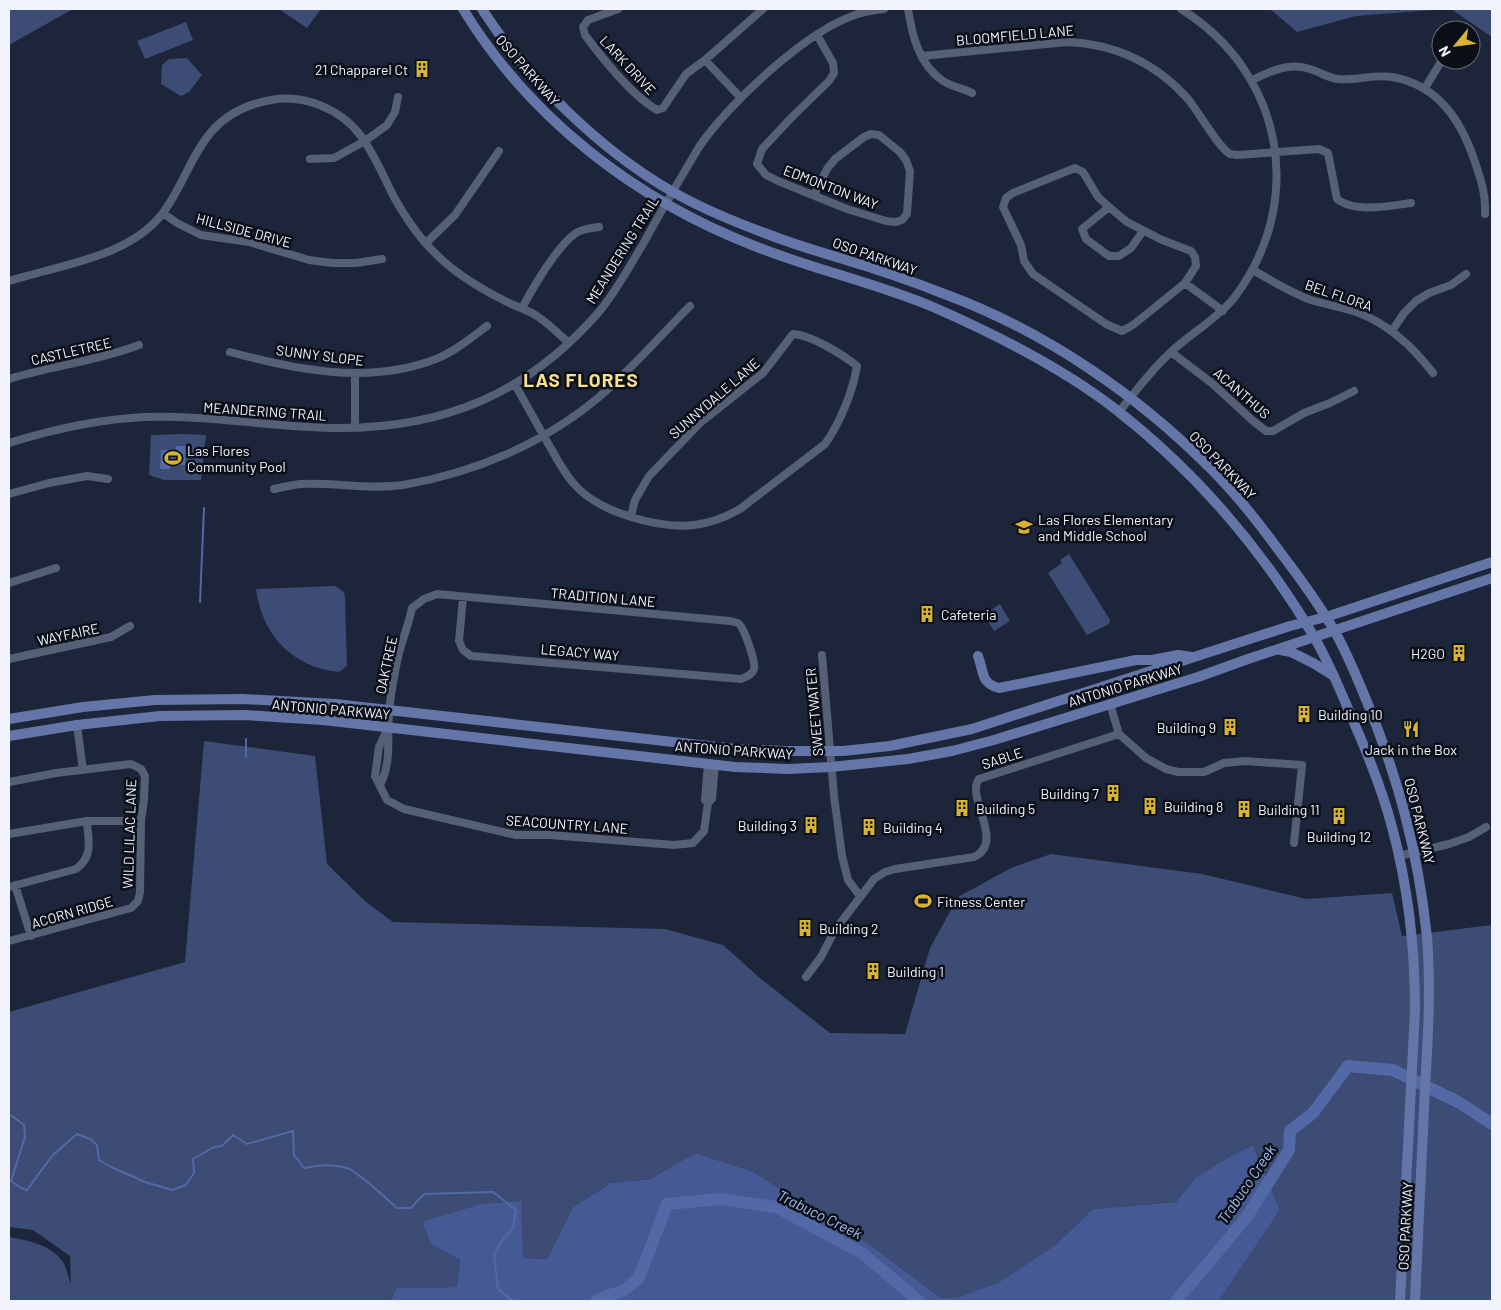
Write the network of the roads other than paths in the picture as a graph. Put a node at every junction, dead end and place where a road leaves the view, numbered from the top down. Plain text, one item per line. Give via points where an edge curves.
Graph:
1 (463, 9) edge
2 (482, 9) edge
3 (618, 9) edge
4 (763, 9) edge
5 (884, 9) edge
6 (908, 9) edge
7 (1181, 9) edge
8 (817, 35) junction
9 (922, 56) junction
10 (705, 60) junction
11 (1436, 70) edge
12 (1252, 80) junction
13 (1425, 88) junction
14 (972, 93) dead end
15 (398, 97) dead end
16 (741, 98) junction
17 (365, 141) junction
18 (500, 151) dead end
19 (1276, 152) junction
20 (310, 160) dead end
21 (673, 192) junction
22 (814, 195) junction
23 (1411, 203) dead end
24 (666, 204) junction
25 (1108, 207) junction
26 (163, 213) junction
27 (1485, 214) dead end
28 (599, 226) dead end
29 (1143, 231) junction
30 (426, 243) junction
31 (382, 259) dead end
32 (1253, 270) junction
33 (1466, 274) dead end
34 (9, 281) edge
35 (1185, 283) junction
36 (690, 306) dead end
37 (522, 308) junction
38 (1223, 311) junction
39 (488, 326) dead end
40 (1392, 331) junction
41 (569, 343) junction
42 (139, 345) dead end
43 (230, 352) dead end
44 (1171, 352) junction
45 (1433, 372) dead end
46 (355, 374) junction
47 (9, 379) edge
48 (515, 385) junction
49 (1354, 391) dead end
50 (1130, 397) junction
51 (1119, 412) junction
52 (355, 427) junction
53 (543, 435) junction
54 (9, 444) edge
55 (108, 479) dead end
56 (274, 489) dead end
57 (9, 494) edge
58 (631, 516) junction
59 (1492, 562) edge
60 (56, 568) dead end
61 (1470, 569) junction
62 (1492, 578) edge
63 (9, 583) edge
64 (1467, 587) junction
65 (463, 597) junction
66 (412, 608) joint
67 (1326, 616) junction
68 (1304, 622) junction
69 (130, 626) dead end
70 (1335, 631) junction
71 (1314, 637) junction
72 (1280, 650) junction
73 (822, 655) dead end
74 (978, 656) dead end
75 (1195, 657) junction
76 (9, 659) edge
77 (750, 675) joint
78 (1334, 676) junction
79 (1110, 704) junction
80 (389, 710) junction
81 (9, 719) edge
82 (77, 725) junction
83 (388, 728) junction
84 (1119, 734) junction
85 (9, 736) edge
86 (830, 752) junction
87 (712, 764) junction
88 (831, 767) junction
89 (83, 770) junction
90 (9, 782) edge
91 (87, 821) junction
92 (141, 821) junction
93 (1486, 826) dead end
94 (9, 834) edge
95 (1294, 843) dead end
96 (1415, 852) junction
97 (1398, 856) junction
98 (12, 886) edge
99 (860, 896) junction
100 (138, 901) joint
101 (30, 936) junction
102 (9, 941) edge
103 (806, 976) dead end
104 (1400, 1301) edge
105 (1415, 1301) edge

1 - 24 main road, OSO PARKWAY via 489,48 560,127 640,189
2 - 21 main road, OSO PARKWAY via 516,56 579,122
3 - 10 street, LARK DRIVE via 588,20 583,27 584,35 621,79 650,106 657,110 663,108 686,74
4 - 10 street
5 - 8 street, MEANDERING TRAIL via 857,14
6 - 9 street via 912,32
7 - 12 street via 1222,42
8 - 16 street, MEANDERING TRAIL
8 - 22 street, EDMONTON WAY via 833,63 834,73 762,149 758,164 766,174
9 - 14 street via 943,81
9 - 19 street, BLOOMFIELD LANE via 1067,42 1102,45 1144,63 1174,85 1230,154
10 - 16 street
11 - 13 street
12 - 13 street via 1270,71 1298,66 1340,79 1391,77
12 - 19 street via 1270,124
13 - 27 street via 1462,128 1484,187
15 - 17 street via 395,112 387,124
16 - 21 street, MEANDERING TRAIL via 708,134
17 - 20 street via 334,158
17 - 26 street via 351,125 326,108 310,102 277,99 239,109 212,131
17 - 30 street via 396,200
18 - 30 street via 455,215
19 - 23 street via 1319,149 1328,153 1337,199 1344,204 1386,207
19 - 32 street via 1277,188 1273,216
21 - 24 street, MEANDERING TRAIL
21 - 50 main road, OSO PARKWAY via 774,237 858,263 981,309 1034,335
22 - 22 street, EDMONTON WAY via 835,159 871,134 879,135 900,152 910,171 907,214 896,222 886,222
24 - 41 street, MEANDERING TRAIL via 613,294
24 - 51 main road, OSO PARKWAY via 753,246 929,305 964,321 1035,358
25 - 29 street
25 - 29 street via 1082,229 1086,239 1109,256 1119,256 1131,248
25 - 35 street via 1083,172 1075,168 1013,192 1003,207 1018,237 1024,261 1033,274 1106,324 1122,331
26 - 31 street, HILLSIDE DRIVE via 201,235 249,242 309,260 356,263
26 - 34 street via 139,236 124,244 79,262
28 - 37 street via 578,232 565,243
29 - 35 street via 1191,251 1196,266
30 - 37 street via 475,284
32 - 38 street
32 - 40 street, BEL FLORA via 1293,292 1360,313
33 - 40 street via 1451,285 1416,301
35 - 38 street
36 - 53 street via 614,384 581,412
37 - 41 street via 538,316
38 - 44 street
39 - 46 street, SUNNY SLOPE via 436,358 384,372
40 - 45 street, BEL FLORA
41 - 48 street, MEANDERING TRAIL
42 - 47 street, CASTLETREE via 112,355
43 - 46 street, SUNNY SLOPE via 276,363
44 - 49 street, ACANTHUS via 1266,431 1274,431 1304,413
44 - 50 street
46 - 52 street
48 - 52 street, MEANDERING TRAIL via 439,417 394,425
48 - 53 street
50 - 51 street
50 - 67 main road, OSO PARKWAY via 1186,445 1236,496
51 - 68 main road, OSO PARKWAY via 1216,502 1262,559
52 - 54 street, MEANDERING TRAIL via 146,417 52,430
53 - 56 street via 483,465 404,485 300,484
53 - 58 street via 567,476 579,489 600,504
55 - 57 street via 86,476
58 - 58 street, SUNNYDALE LANE via 639,490 649,476 701,422 763,373 793,334 803,334 857,366 854,381 825,444 740,509 694,525 663,524
59 - 61 main road, ANTONIO PARKWAY
60 - 63 street
61 - 64 main road via 1472,578
61 - 67 main road, ANTONIO PARKWAY
62 - 64 main road, ANTONIO PARKWAY
64 - 70 main road, ANTONIO PARKWAY
65 - 66 street, TRADITION LANE via 437,594
65 - 77 street, TRADITION LANE via 738,623 743,628 754,661
65 - 77 street, LEGACY WAY via 459,641 463,650 472,656 741,679
66 - 80 street, OAKTREE via 396,666
67 - 68 main road, ANTONIO PARKWAY
67 - 70 main road, OSO PARKWAY
68 - 71 main road, OSO PARKWAY
68 - 75 main road, ANTONIO PARKWAY
69 - 76 street, WAYFAIRE via 111,637
70 - 71 main road, ANTONIO PARKWAY
70 - 96 main road, OSO PARKWAY via 1378,730 1402,797
71 - 72 main road, ANTONIO PARKWAY
71 - 78 main road, OSO PARKWAY
72 - 78 main road via 1314,663
72 - 79 main road, ANTONIO PARKWAY
73 - 86 street, SWEETWATER
74 - 75 main road via 988,683 999,688 1136,660 1178,655
75 - 86 main road, ANTONIO PARKWAY via 972,729 890,746
78 - 97 main road, OSO PARKWAY via 1372,764
79 - 84 street
79 - 88 main road, ANTONIO PARKWAY via 952,751
80 - 81 main road, ANTONIO PARKWAY via 285,701 155,700
80 - 83 street, OAKTREE
80 - 86 main road, ANTONIO PARKWAY via 736,749
82 - 83 main road, ANTONIO PARKWAY via 160,716 244,715
82 - 85 main road, ANTONIO PARKWAY
82 - 89 street
83 - 87 main road, ANTONIO PARKWAY
83 - 87 street, SEACOUNTRY LANE via 379,747 375,776 387,800 404,809 516,835 674,845 694,843 704,831 708,803 705,800
84 - 95 street via 1146,758 1178,772 1204,772 1224,763 1245,760 1302,765
84 - 99 street, SABLE via 979,778 976,787 986,837 986,844 979,854 885,872 874,879
86 - 88 street, SWEETWATER
87 - 88 main road, ANTONIO PARKWAY via 788,769
88 - 99 street via 844,864 848,880
89 - 90 street
89 - 92 street, WILD LILAC LANE via 131,764 141,769 145,776
91 - 92 street
91 - 94 street
91 - 98 street via 88,853 76,869
92 - 100 street, WILD LILAC LANE
93 - 96 street via 1469,837
96 - 97 street
96 - 105 main road, OSO PARKWAY via 1427,942 1429,1013
97 - 104 main road, OSO PARKWAY via 1407,899 1415,976
98 - 101 street
99 - 103 street, SABLE
100 - 101 street, ACORN RIDGE via 131,908
101 - 102 street, ACORN RIDGE

